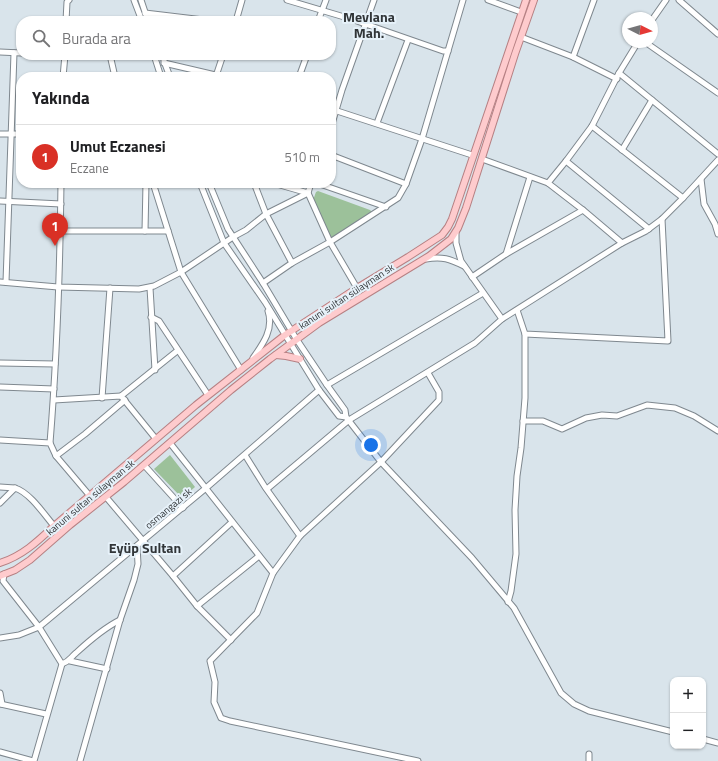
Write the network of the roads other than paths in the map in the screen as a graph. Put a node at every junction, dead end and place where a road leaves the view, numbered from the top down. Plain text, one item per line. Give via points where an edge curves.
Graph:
1 (69, 0) edge
2 (134, 0) edge
3 (141, 0) edge
4 (242, 0) edge
5 (287, 0) edge
6 (326, 0) edge
7 (374, 0) edge
8 (464, 0) edge
9 (488, 0) edge
10 (526, 0) edge
11 (534, 0) edge
12 (594, 0) edge
13 (666, 0) edge
14 (679, 0) edge
15 (322, 11) junction
16 (521, 12) junction
17 (658, 12) edge
18 (145, 13) junction
19 (66, 16) edge
20 (140, 16) edge
21 (146, 16) edge
22 (170, 16) edge
23 (237, 16) edge
24 (320, 16) edge
25 (366, 25) junction
26 (718, 34) edge
27 (521, 37) junction
28 (408, 40) junction
29 (635, 48) edge
30 (654, 48) edge
31 (448, 51) junction
32 (0, 52) edge
33 (14, 52) joint
34 (573, 57) junction
35 (65, 60) edge
36 (110, 60) edge
37 (156, 60) edge
38 (163, 60) edge
39 (222, 60) edge
40 (305, 60) edge
41 (164, 63) junction
42 (63, 72) edge
43 (114, 72) edge
44 (159, 72) edge
45 (168, 72) edge
46 (200, 72) edge
47 (218, 72) edge
48 (302, 72) edge
49 (620, 73) junction
50 (617, 79) junction
51 (718, 93) edge
52 (652, 100) junction
53 (337, 110) junction
54 (336, 113) edge
55 (377, 123) junction
56 (592, 126) junction
57 (0, 134) edge
58 (12, 134) junction
59 (16, 134) edge
60 (422, 139) junction
61 (622, 150) junction
62 (718, 154) edge
63 (472, 155) junction
64 (336, 157) edge
65 (482, 159) junction
66 (718, 160) edge
67 (566, 161) junction
68 (530, 177) junction
69 (701, 179) junction
70 (548, 183) junction
71 (406, 184) junction
72 (61, 188) edge
73 (146, 188) edge
74 (155, 188) edge
75 (202, 188) edge
76 (211, 188) edge
77 (256, 188) edge
78 (290, 188) edge
79 (310, 188) edge
80 (332, 188) edge
81 (308, 193) junction
82 (683, 198) junction
83 (0, 201) edge
84 (8, 201) junction
85 (61, 204) junction
86 (386, 206) junction
87 (583, 210) junction
88 (266, 214) junction
89 (662, 219) junction
90 (649, 229) junction
91 (61, 231) junction
92 (145, 231) junction
93 (168, 231) junction
94 (456, 232) junction
95 (718, 234) edge
96 (232, 237) junction
97 (330, 242) junction
98 (224, 243) junction
99 (622, 243) junction
100 (506, 254) junction
101 (424, 259) junction
102 (292, 262) junction
103 (465, 267) junction
104 (181, 272) junction
105 (472, 277) junction
106 (3, 282) edge
107 (263, 283) junction
108 (58, 287) junction
109 (110, 288) junction
110 (150, 288) junction
111 (357, 288) junction
112 (483, 293) junction
113 (265, 302) junction
114 (517, 310) junction
115 (151, 317) junction
116 (502, 319) junction
117 (291, 331) junction
118 (525, 334) junction
119 (285, 335) junction
120 (296, 340) junction
121 (291, 345) junction
122 (177, 350) junction
123 (276, 355) junction
124 (300, 360) junction
125 (251, 362) junction
126 (0, 363) edge
127 (55, 364) junction
128 (155, 370) junction
129 (241, 370) junction
130 (428, 373) junction
131 (327, 385) junction
132 (0, 387) edge
133 (54, 389) junction
134 (319, 390) junction
135 (208, 395) junction
136 (102, 398) junction
137 (123, 398) junction
138 (54, 400) junction
139 (347, 419) junction
140 (523, 421) junction
141 (718, 431) edge
142 (156, 439) junction
143 (0, 440) edge
144 (50, 443) junction
145 (170, 443) junction
146 (245, 455) junction
147 (56, 456) junction
148 (381, 462) junction
149 (144, 465) junction
150 (0, 487) edge
151 (14, 488) junction
152 (206, 488) junction
153 (267, 490) junction
154 (90, 496) junction
155 (106, 496) junction
156 (0, 502) edge
157 (182, 508) junction
158 (232, 522) junction
159 (54, 526) junction
160 (300, 536) junction
161 (144, 540) junction
162 (136, 546) junction
163 (259, 556) junction
164 (0, 563) edge
165 (273, 573) junction
166 (2, 575) edge
167 (172, 576) junction
168 (508, 602) junction
169 (197, 606) junction
170 (120, 620) junction
171 (39, 628) junction
172 (0, 638) edge
173 (231, 640) junction
174 (70, 661) junction
175 (62, 664) junction
176 (107, 669) junction
177 (0, 693) edge
178 (1, 704) edge
179 (46, 714) junction
180 (670, 731) edge
181 (706, 740) edge
182 (718, 743) edge
183 (0, 752) edge
184 (590, 754) dead end
185 (33, 761) edge
186 (80, 761) edge
187 (418, 761) edge
188 (588, 761) edge

1 - 19 street
2 - 20 street
3 - 18 street
4 - 23 street
5 - 15 street
6 - 15 street
7 - 25 street
8 - 31 street
9 - 16 street
10 - 16 main road
11 - 27 main road, kanuni sultan sülayman sk
12 - 34 street
13 - 17 street
14 - 26 street
15 - 24 street
15 - 25 street
16 - 63 main road
18 - 21 street
18 - 22 street
25 - 28 street
25 - 53 street
27 - 34 street
27 - 65 main road, kanuni sultan sülayman sk
28 - 31 street
28 - 55 street
29 - 49 street
30 - 51 street
31 - 60 street
32 - 33 street
33 - 58 street
34 - 50 street
35 - 42 street
36 - 43 street
37 - 44 street
38 - 41 street
39 - 47 street
40 - 48 street
41 - 45 street
41 - 46 street
49 - 50 street
49 - 52 street
50 - 56 street
52 - 61 street
52 - 62 street
53 - 54 street
53 - 55 street
55 - 60 street
56 - 61 street
56 - 67 street
57 - 58 street
58 - 59 street
58 - 84 street
60 - 63 street
60 - 71 street
61 - 82 street
63 - 111 main road via 452,219 442,235
64 - 71 street
65 - 68 street
65 - 94 main road, kanuni sultan sülayman sk
66 - 69 street
67 - 70 street
67 - 90 street
68 - 70 street
68 - 100 street
69 - 82 street
69 - 95 street via 704,204
70 - 87 street
71 - 86 street via 398,198
72 - 85 street
73 - 92 street
74 - 93 street
75 - 98 street
76 - 96 street
77 - 88 street
78 - 81 street
79 - 81 street
80 - 86 street
81 - 88 street
81 - 97 street
82 - 89 street
83 - 84 street
84 - 85 street
84 - 106 street
85 - 91 street
86 - 97 street
87 - 99 street
87 - 100 street
88 - 96 street via 246,230
88 - 102 street
89 - 90 street
89 - 118 street via 668,341
90 - 99 street
91 - 92 street
91 - 108 street
92 - 93 street
93 - 104 street
94 - 101 main road, kanuni sultan sülayman sk via 451,239
94 - 103 street via 458,254
96 - 98 street
96 - 107 street
97 - 102 street
97 - 111 street
98 - 104 street
98 - 113 street
99 - 114 street
100 - 105 street
101 - 103 street via 440,257
101 - 120 main road, kanuni sultan sülayman sk via 319,323
102 - 107 street
103 - 105 street
104 - 110 street
104 - 129 street
105 - 112 street
106 - 108 street
107 - 117 street
108 - 109 street
108 - 127 street
109 - 110 street
109 - 136 street
110 - 115 street
111 - 117 main road
112 - 116 street
112 - 131 street
113 - 119 street
113 - 125 street via 270,317 269,331
114 - 116 street
114 - 118 street
115 - 122 street via 159,321
115 - 128 street
116 - 130 street via 475,343
117 - 119 main road
117 - 120 street
118 - 140 street
119 - 121 street
119 - 125 main road
120 - 121 main road, kanuni sultan sülayman sk
120 - 131 street
121 - 123 main road, kanuni sultan sülayman sk
121 - 124 street
122 - 128 street
122 - 135 street
123 - 124 main road
123 - 145 main road, kanuni sultan sülayman sk via 230,390
124 - 134 street
125 - 129 main road
126 - 127 street
127 - 133 street
128 - 137 street
129 - 135 main road
130 - 139 street
130 - 148 street via 440,392 438,400
131 - 139 street via 345,410
132 - 133 street
133 - 138 street
134 - 139 street via 339,416
134 - 146 street, osmangazi sk
135 - 142 main road
136 - 137 street
136 - 138 street
137 - 142 street
137 - 147 street via 85,434
138 - 144 street
139 - 148 street
139 - 153 street
140 - 141 street via 543,421 562,429 586,418 617,416 647,405 675,408
140 - 168 street via 516,476 516,554 512,592
142 - 154 main road
143 - 144 street
144 - 147 street
145 - 149 main road, kanuni sultan sülayman sk
145 - 152 street
146 - 152 street, osmangazi sk
146 - 153 street
147 - 154 street
148 - 160 street
148 - 168 street via 472,558
149 - 155 main road, kanuni sultan sülayman sk
149 - 157 street
150 - 151 street
151 - 156 street
151 - 159 street via 25,494
152 - 157 street, osmangazi sk
152 - 158 street
153 - 160 street
154 - 159 main road
155 - 161 street
155 - 166 main road, kanuni sultan sülayman sk via 22,566
157 - 161 street, osmangazi sk
158 - 163 street
158 - 167 street
159 - 164 main road via 26,551
160 - 165 street
161 - 162 street, osmangazi sk
161 - 167 street
162 - 170 street via 138,564
162 - 171 street, osmangazi sk
163 - 165 street
163 - 169 street
165 - 173 street via 257,613
166 - 171 street via 3,581
167 - 169 street
168 - 180 street via 514,608 561,693 574,704 589,712
169 - 173 street
170 - 174 street via 86,644
170 - 176 street
171 - 172 street, osmangazi sk
171 - 175 street
173 - 187 street via 210,661 215,682 214,702 220,718
174 - 175 street
174 - 176 street
175 - 179 street
176 - 186 street
177 - 178 street
178 - 179 street
179 - 185 street
181 - 182 street
183 - 185 street
184 - 188 street

